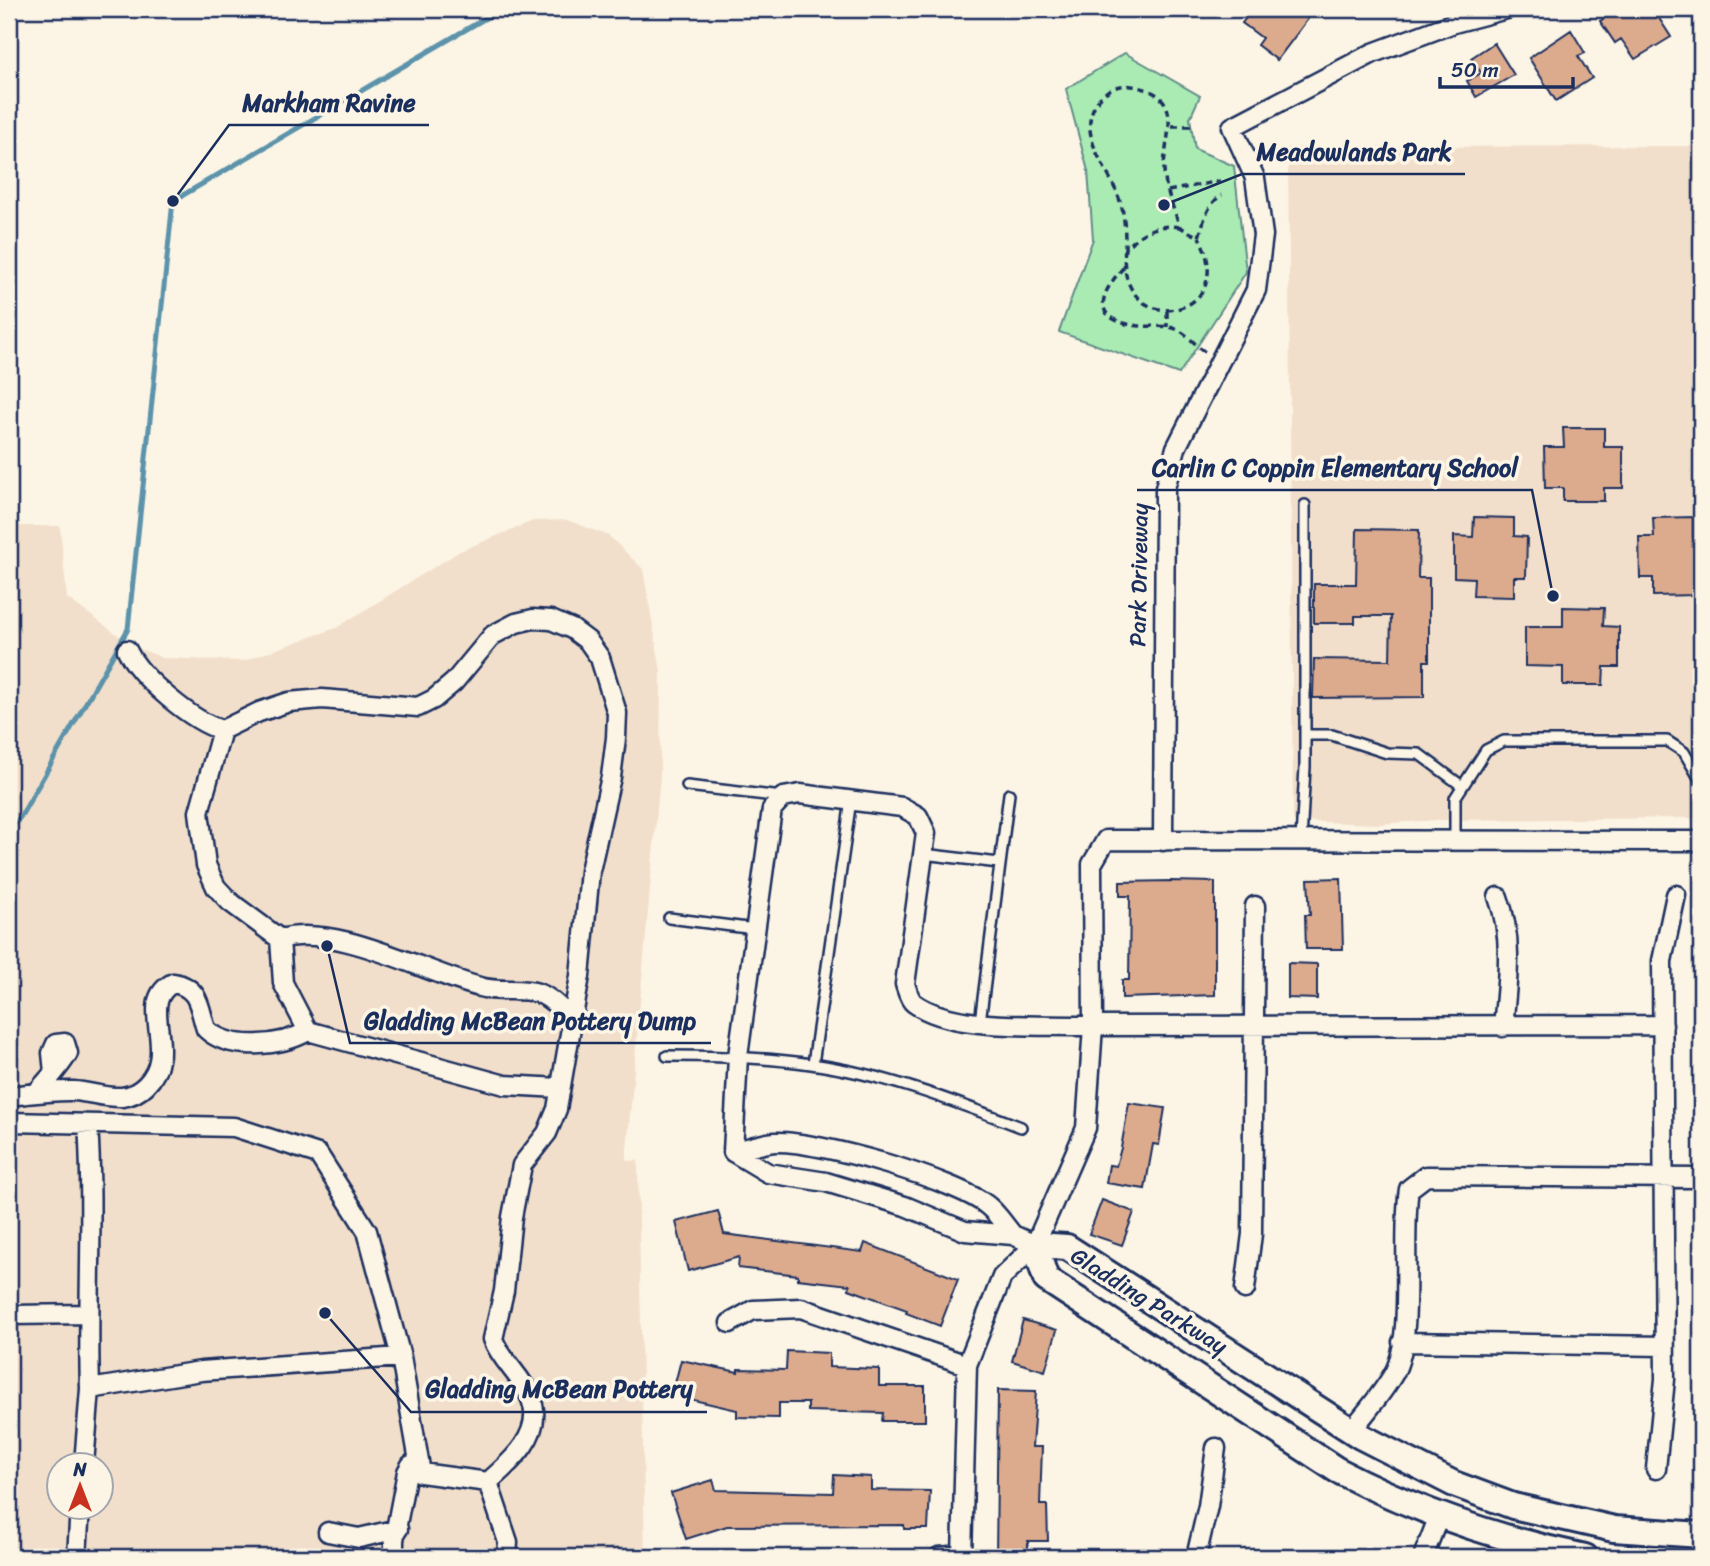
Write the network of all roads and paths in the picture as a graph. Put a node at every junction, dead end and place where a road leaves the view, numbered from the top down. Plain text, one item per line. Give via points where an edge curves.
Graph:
1 (1507, 9) edge
2 (1171, 126) junction
3 (1194, 126) dead end
4 (1220, 181) dead end
5 (1168, 191) junction
6 (1222, 195) dead end
7 (1180, 227) junction
8 (1199, 237) junction
9 (1125, 248) junction
10 (1124, 267) junction
11 (1167, 311) junction
12 (1167, 327) junction
13 (1209, 354) dead end
14 (1305, 505) dead end
15 (127, 650) dead end
16 (222, 730) junction
17 (1305, 735) junction
18 (1701, 781) edge
19 (687, 786) dead end
20 (1462, 786) junction
21 (1009, 794) dead end
22 (783, 797) junction
23 (851, 800) junction
24 (1163, 841) junction
25 (1301, 841) junction
26 (1455, 841) junction
27 (1701, 841) edge
28 (923, 854) junction
29 (999, 863) junction
30 (1676, 895) dead end
31 (1498, 897) dead end
32 (1255, 906) dead end
33 (669, 918) dead end
34 (755, 929) junction
35 (280, 939) junction
36 (572, 1018) junction
37 (980, 1022) junction
38 (1663, 1025) junction
39 (1093, 1026) junction
40 (1252, 1027) junction
41 (1503, 1027) junction
42 (308, 1031) junction
43 (667, 1056) dead end
44 (738, 1056) junction
45 (813, 1064) junction
46 (54, 1072) dead end
47 (559, 1088) junction
48 (37, 1092) junction
49 (9, 1096) edge
50 (9, 1122) edge
51 (88, 1124) junction
52 (1021, 1127) dead end
53 (733, 1152) junction
54 (1663, 1177) junction
55 (1701, 1178) edge
56 (1013, 1235) junction
57 (1035, 1245) junction
58 (1245, 1289) dead end
59 (88, 1314) junction
60 (9, 1315) edge
61 (730, 1323) dead end
62 (1402, 1342) junction
63 (1664, 1346) junction
64 (401, 1357) junction
65 (967, 1365) junction
66 (90, 1389) junction
67 (1352, 1430) junction
68 (1216, 1448) dead end
69 (85, 1450) edge
70 (419, 1464) junction
71 (1656, 1469) dead end
72 (488, 1482) junction
73 (1513, 1506) junction
74 (1439, 1516) junction
75 (79, 1520) edge
76 (398, 1529) junction
77 (328, 1532) dead end
78 (1701, 1535) edge
79 (962, 1556) edge
80 (76, 1557) edge
81 (394, 1557) edge
82 (508, 1557) edge
83 (939, 1557) edge
84 (1196, 1557) edge
85 (1423, 1557) edge
86 (1586, 1557) edge

1 - 24 street, Park Driveway via 1373,53 1232,127 1255,178 1264,235 1256,290 1176,448 1164,488
2 - 3 path
2 - 5 path via 1164,171
2 - 9 path via 1163,102 1154,92 1131,86 1117,86 1104,93 1093,107 1089,132 1121,202
4 - 5 path
5 - 7 path
6 - 8 path via 1213,200
7 - 8 path
7 - 9 path via 1159,226
8 - 11 path via 1210,262 1206,287 1185,308
9 - 10 path
10 - 11 path via 1137,298
10 - 12 path via 1102,295 1101,306 1107,316 1137,326
11 - 12 path
12 - 13 path via 1188,335
14 - 17 lane
15 - 16 street via 169,698 208,726
16 - 35 street via 199,812 206,865 216,887 230,902
16 - 36 street via 289,702 322,699 418,707 454,682 493,635 516,623 551,620 588,640 600,658 617,713 611,777 590,871
17 - 20 lane via 1332,735 1387,753 1419,754
17 - 25 lane
18 - 20 lane via 1684,752 1667,741 1504,741 1486,750
19 - 22 lane
20 - 26 lane via 1455,798
21 - 29 lane
22 - 23 street via 800,793
22 - 34 street via 772,809
23 - 28 street via 902,807 918,816 926,833
23 - 45 lane
24 - 25 street
24 - 39 street via 1105,840 1092,864
25 - 26 street
26 - 27 street
28 - 29 lane
28 - 37 street via 905,984 911,1001 932,1013
29 - 37 lane
30 - 38 street via 1662,961
31 - 41 street via 1506,918 1509,968
32 - 40 street
33 - 34 lane
34 - 44 street
35 - 36 street via 300,934 331,939 480,988 536,991
35 - 42 street via 283,983
36 - 47 street
37 - 39 street
38 - 41 street
38 - 54 street
39 - 40 street
39 - 57 street via 1086,1128
40 - 41 street
40 - 58 street via 1252,1234
42 - 47 street via 505,1085
42 - 48 street via 262,1044 219,1037 206,1029 194,993 173,983 160,992 157,1002 162,1056 144,1087 122,1097
43 - 44 lane
44 - 45 lane
44 - 53 street
45 - 52 lane via 925,1091
46 - 48 street
47 - 72 street via 547,1133 522,1165 493,1339 532,1400 534,1415 524,1446
48 - 49 street
50 - 51 street
51 - 59 street via 93,1215
51 - 64 street via 234,1127 318,1154 367,1231
53 - 56 street via 768,1173 826,1182 905,1206 965,1231
53 - 56 street via 774,1142 888,1166 988,1206
54 - 55 street
54 - 62 street via 1426,1176 1409,1189 1405,1215
54 - 63 street
56 - 57 street
57 - 65 street via 1002,1278
57 - 67 street, Gladding Parkway via 1067,1247
57 - 74 street, Gladding Parkway via 1046,1279 1337,1470
59 - 60 street
59 - 66 street
61 - 65 street via 753,1310 801,1308
62 - 63 street
62 - 67 street via 1395,1371
63 - 71 street
64 - 66 street via 201,1371
64 - 70 street
65 - 79 street
66 - 69 street
67 - 73 street, Gladding Parkway via 1454,1484
68 - 84 street
70 - 72 street via 421,1473
70 - 76 street via 411,1465 407,1472
72 - 82 street via 508,1542
73 - 74 street via 1456,1505
73 - 78 street, Gladding Parkway via 1614,1529
74 - 85 street
74 - 86 street, Gladding Parkway
75 - 80 street
76 - 77 street via 359,1538
76 - 81 street
79 - 83 street

